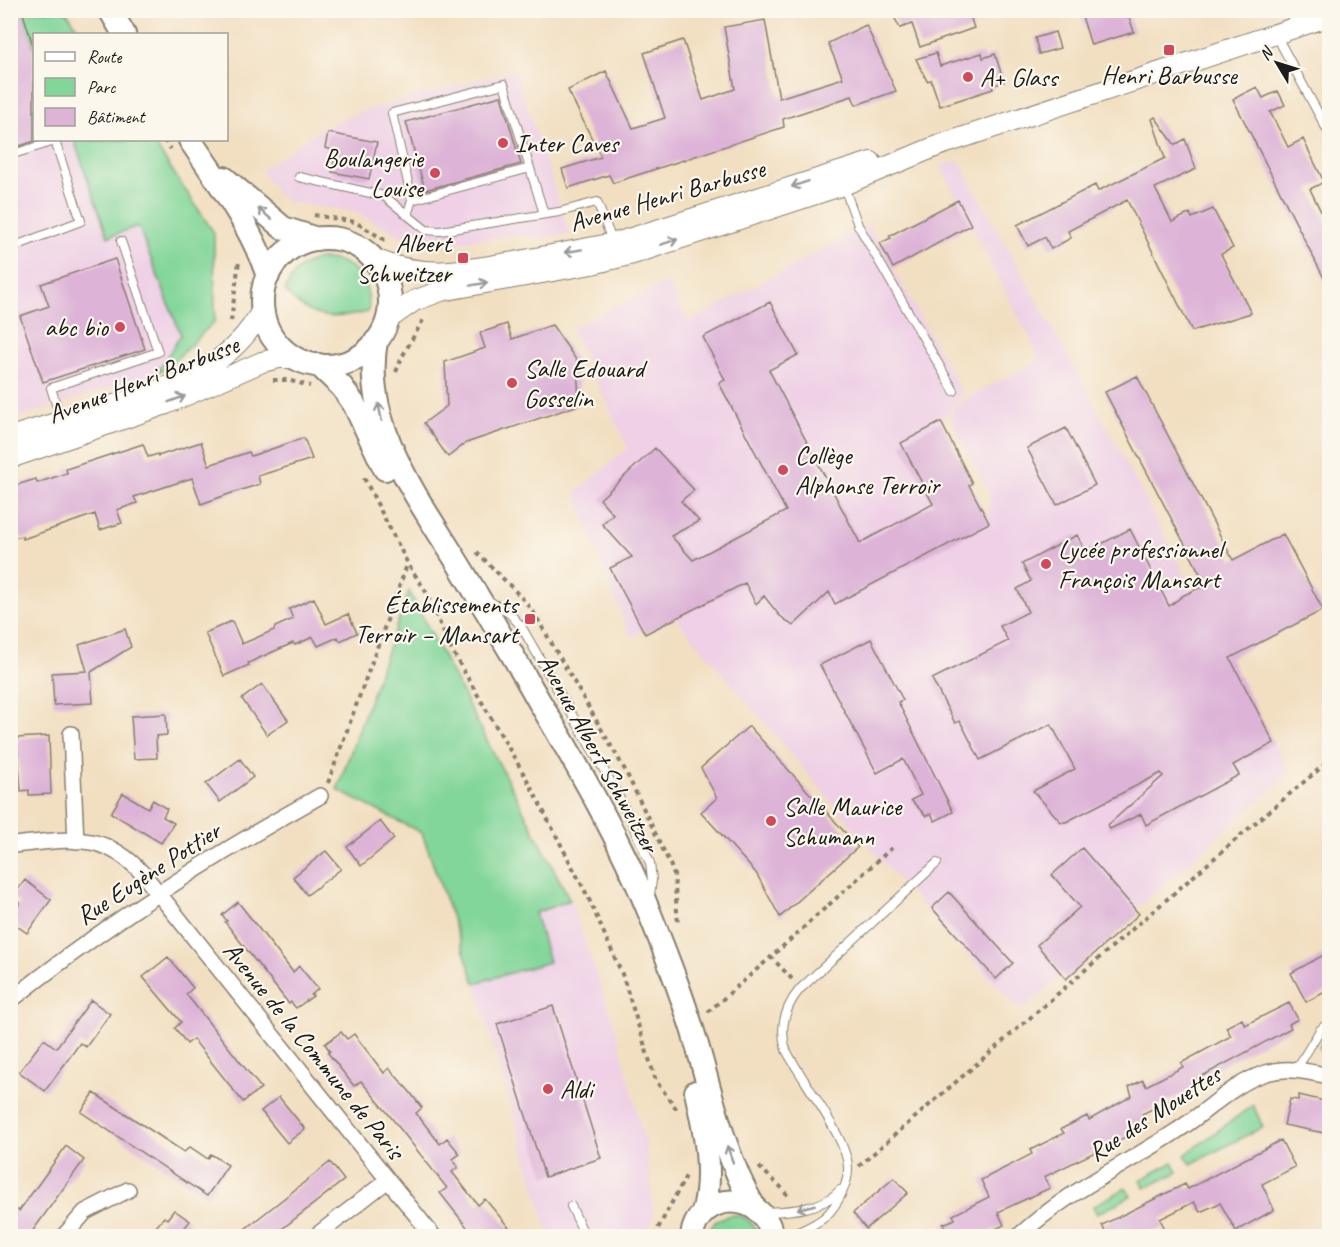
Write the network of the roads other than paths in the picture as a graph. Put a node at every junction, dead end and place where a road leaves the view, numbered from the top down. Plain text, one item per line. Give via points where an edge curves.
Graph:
1 (110, 10) edge
2 (1329, 16) edge
3 (123, 33) edge
4 (1275, 34) junction
5 (1329, 135) edge
6 (191, 141) edge
7 (10, 155) edge
8 (203, 158) junction
9 (530, 168) junction
10 (299, 177) dead end
11 (841, 178) junction
12 (412, 200) junction
13 (544, 214) junction
14 (407, 215) junction
15 (316, 239) junction
16 (121, 241) dead end
17 (10, 248) edge
18 (616, 251) junction
19 (374, 259) junction
20 (268, 276) junction
21 (263, 308) junction
22 (387, 320) junction
23 (376, 341) junction
24 (296, 358) junction
25 (319, 365) junction
26 (954, 391) dead end
27 (64, 430) junction
28 (10, 437) edge
29 (10, 458) edge
30 (71, 734) dead end
31 (320, 796) road end
32 (76, 840) junction
33 (10, 845) edge
34 (937, 863) dead end
35 (158, 892) junction
36 (10, 1001) edge
37 (1329, 1021) edge
38 (1296, 1070) junction
39 (1329, 1076) edge
40 (388, 1180) junction
41 (846, 1180) junction
42 (128, 1190) dead end
43 (571, 1206) dead end
44 (757, 1210) junction
45 (694, 1229) edge
46 (64, 1236) edge
47 (315, 1236) edge
48 (433, 1236) edge
49 (585, 1236) edge
50 (772, 1236) edge
51 (790, 1236) edge
52 (1019, 1236) edge

1 - 3 main road
2 - 4 street, Avenue Henri Barbusse
4 - 5 lane
4 - 11 street, Avenue Henri Barbusse
6 - 8 main road
7 - 17 lane via 55,141 81,221
15 -> 8 main road via 274,222
8 - 20 main road via 254,241
9 - 12 lane
9 - 12 lane via 504,84 392,113
9 - 13 lane
10 - 14 lane via 384,196
11 - 18 street, Avenue Henri Barbusse
11 - 26 lane via 858,225
12 - 14 lane
13 - 14 lane via 440,231 426,230
13 - 18 lane via 597,202
15 - 19 main road via 334,238 351,243
15 - 20 main road via 290,249
16 - 27 lane via 158,352 51,388
18 -> 19 street, Avenue Henri Barbusse via 455,271 407,270
22 -> 18 street, Avenue Henri Barbusse via 414,302 441,291
19 - 22 main road via 389,291
20 - 21 main road
21 - 24 main road via 275,339
21 - 27 street, Avenue Henri Barbusse via 240,342 196,374
22 - 23 main road
23 - 25 main road via 348,361
44 -> 23 main road, Avenue Albert Schweitzer via 731,1159 689,1018 649,911 596,799 389,443 381,422 373,371
24 - 25 main road
27 -> 24 street, Avenue Henri Barbusse via 186,396 262,362
25 - 45 main road, Avenue Albert Schweitzer via 354,404 390,479 569,777 648,946 693,1081 708,1156 707,1195
27 - 28 street, Avenue Henri Barbusse
27 - 29 street, Avenue Henri Barbusse
30 - 32 street
31 - 35 street, Rue Eugène Pottier
32 - 33 street, Avenue de la Commune de Paris
32 - 35 street, Avenue de la Commune de Paris via 100,843 120,852
34 - 41 lane via 800,988 788,1007 783,1040 844,1148
35 - 36 street, Rue Eugène Pottier
35 - 40 street, Avenue de la Commune de Paris
37 - 38 lane
38 - 39 street, Rue des Mouettes
38 - 52 street, Rue des Mouettes via 1267,1073 1247,1081 1179,1130 1067,1196
40 - 47 street
40 - 48 street, Avenue de la Commune de Paris
41 -> 44 lane via 834,1196 819,1204 794,1210
41 - 51 lane via 826,1216
42 - 46 street via 85,1212
43 - 49 lane
44 - 45 main road via 742,1202 729,1201 713,1206
44 - 50 main road, Avenue Albert Schweitzer via 770,1226

